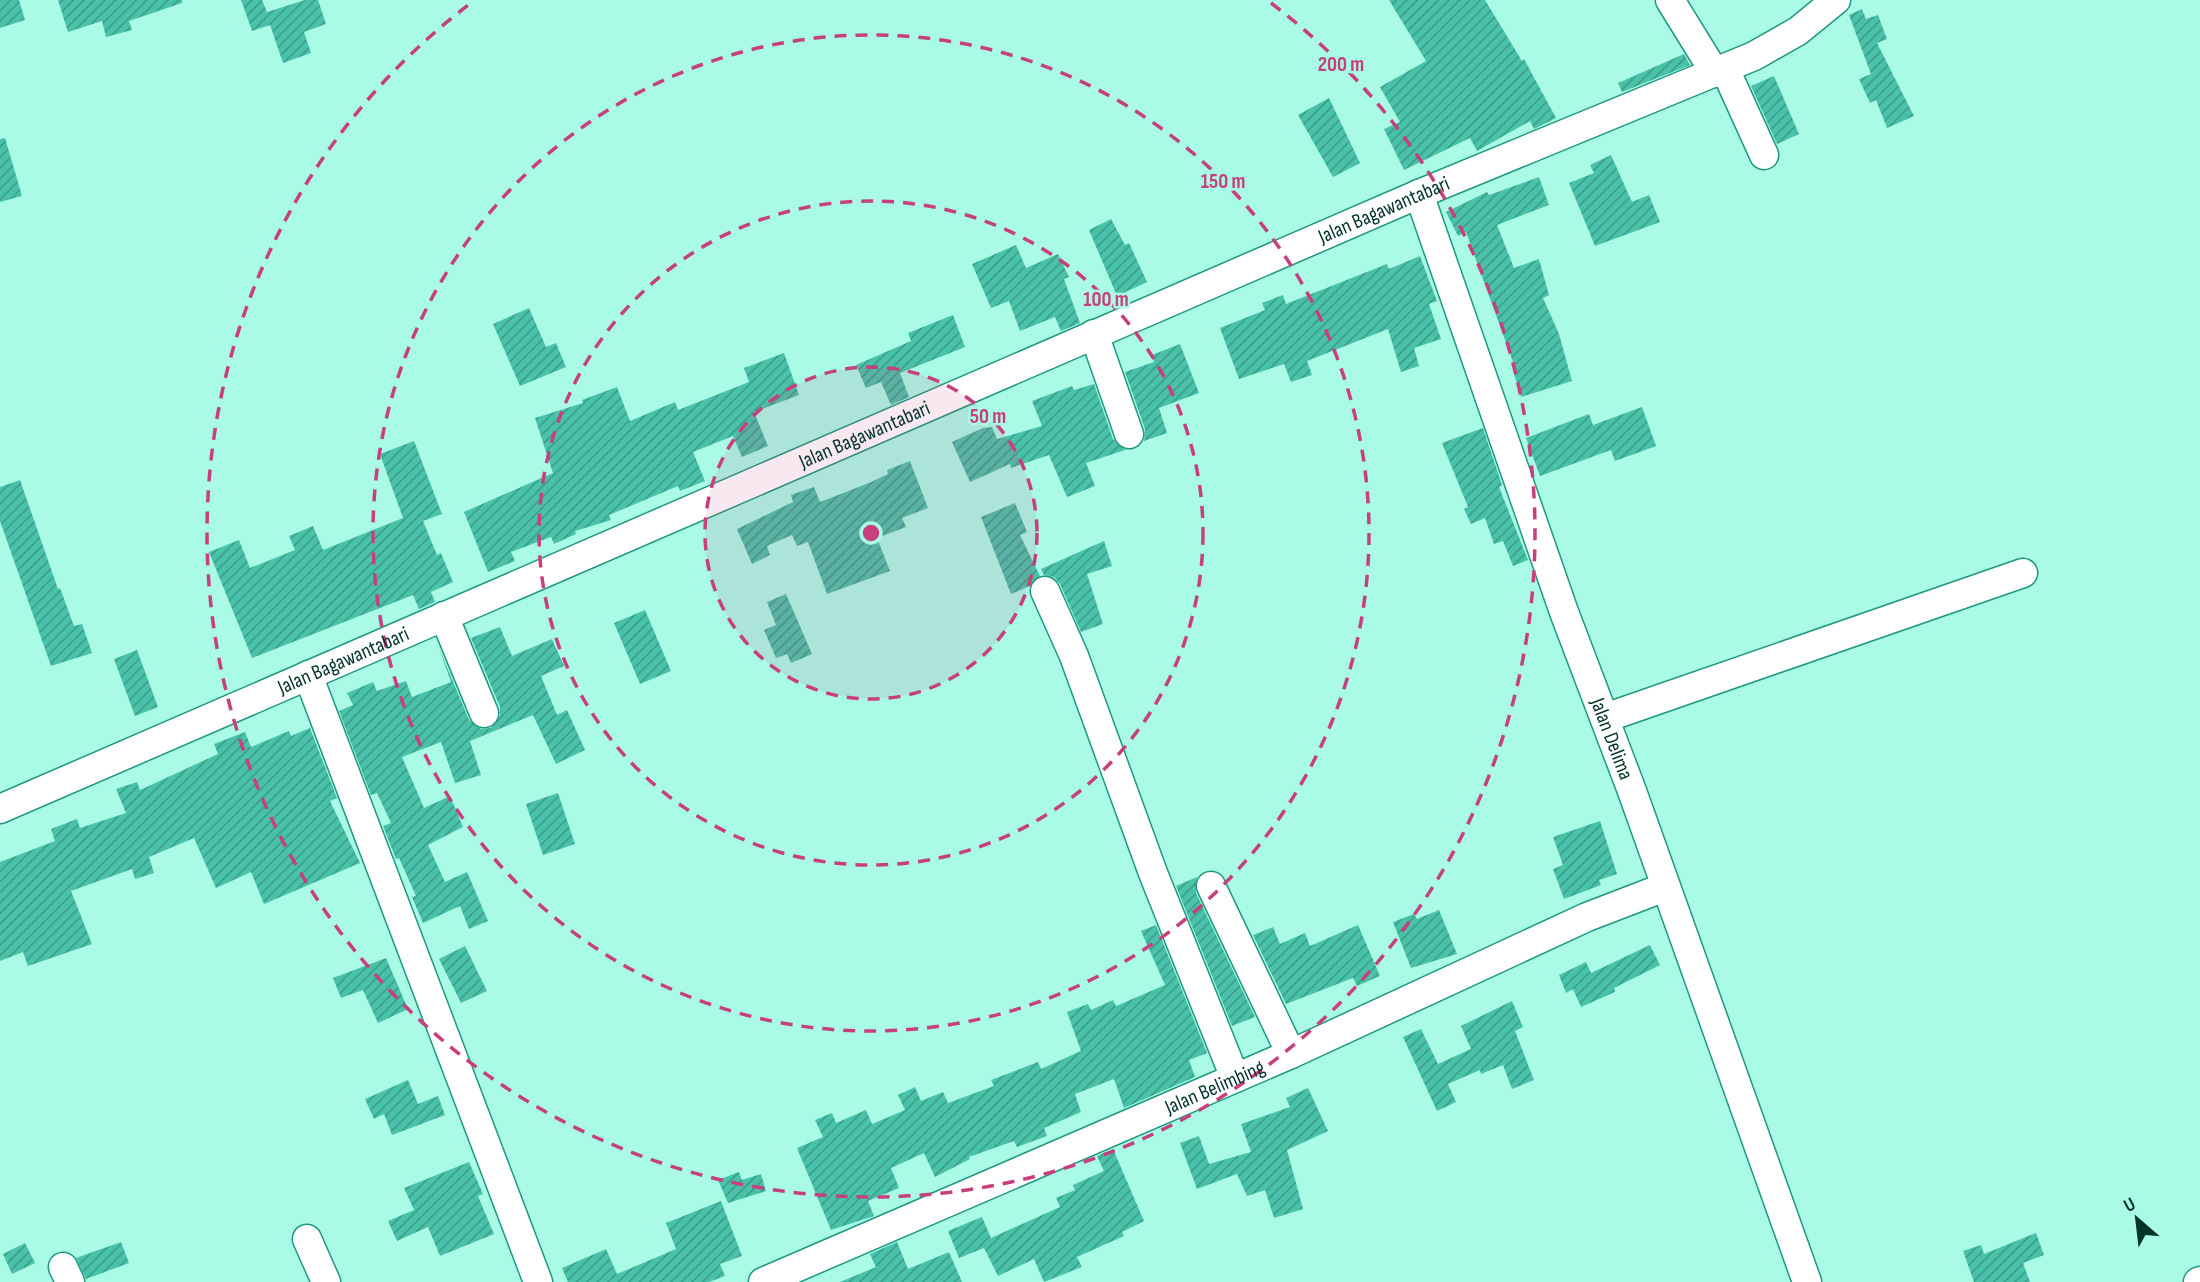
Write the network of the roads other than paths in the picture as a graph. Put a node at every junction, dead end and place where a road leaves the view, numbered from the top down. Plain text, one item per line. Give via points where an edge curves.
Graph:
1 (1670, 0) edge
2 (1836, 0) edge
3 (1720, 71) junction
4 (1764, 155) dead end
5 (1419, 194) junction
6 (1094, 334) junction
7 (1129, 434) dead end
8 (2023, 573) dead end
9 (1045, 591) dead end
10 (444, 615) junction
11 (308, 675) junction
12 (484, 713) dead end
13 (1605, 718) junction
14 (0, 809) edge
15 (1211, 886) dead end
16 (1665, 887) junction
17 (1291, 1054) junction
18 (1235, 1079) junction
19 (307, 1239) dead end
20 (326, 1282) edge
21 (538, 1282) edge
22 (762, 1282) edge
23 (1807, 1282) edge

1 - 3 street
2 - 3 street, Jalan Bagawantabari via 1798,31
3 - 4 street
3 - 5 street, Jalan Bagawantabari
5 - 6 street, Jalan Bagawantabari
5 - 13 street, Jalan Delima
6 - 7 street
6 - 10 street, Jalan Bagawantabari
8 - 13 street
9 - 18 street
10 - 11 street, Jalan Bagawantabari
10 - 12 street
11 - 14 street, Jalan Bagawantabari
11 - 21 street
13 - 16 street, Jalan Delima
15 - 17 street
16 - 17 street, Jalan Belimbing via 1587,916
16 - 23 street, Jalan Delima
17 - 18 street, Jalan Belimbing
18 - 22 street, Jalan Belimbing
19 - 20 street

